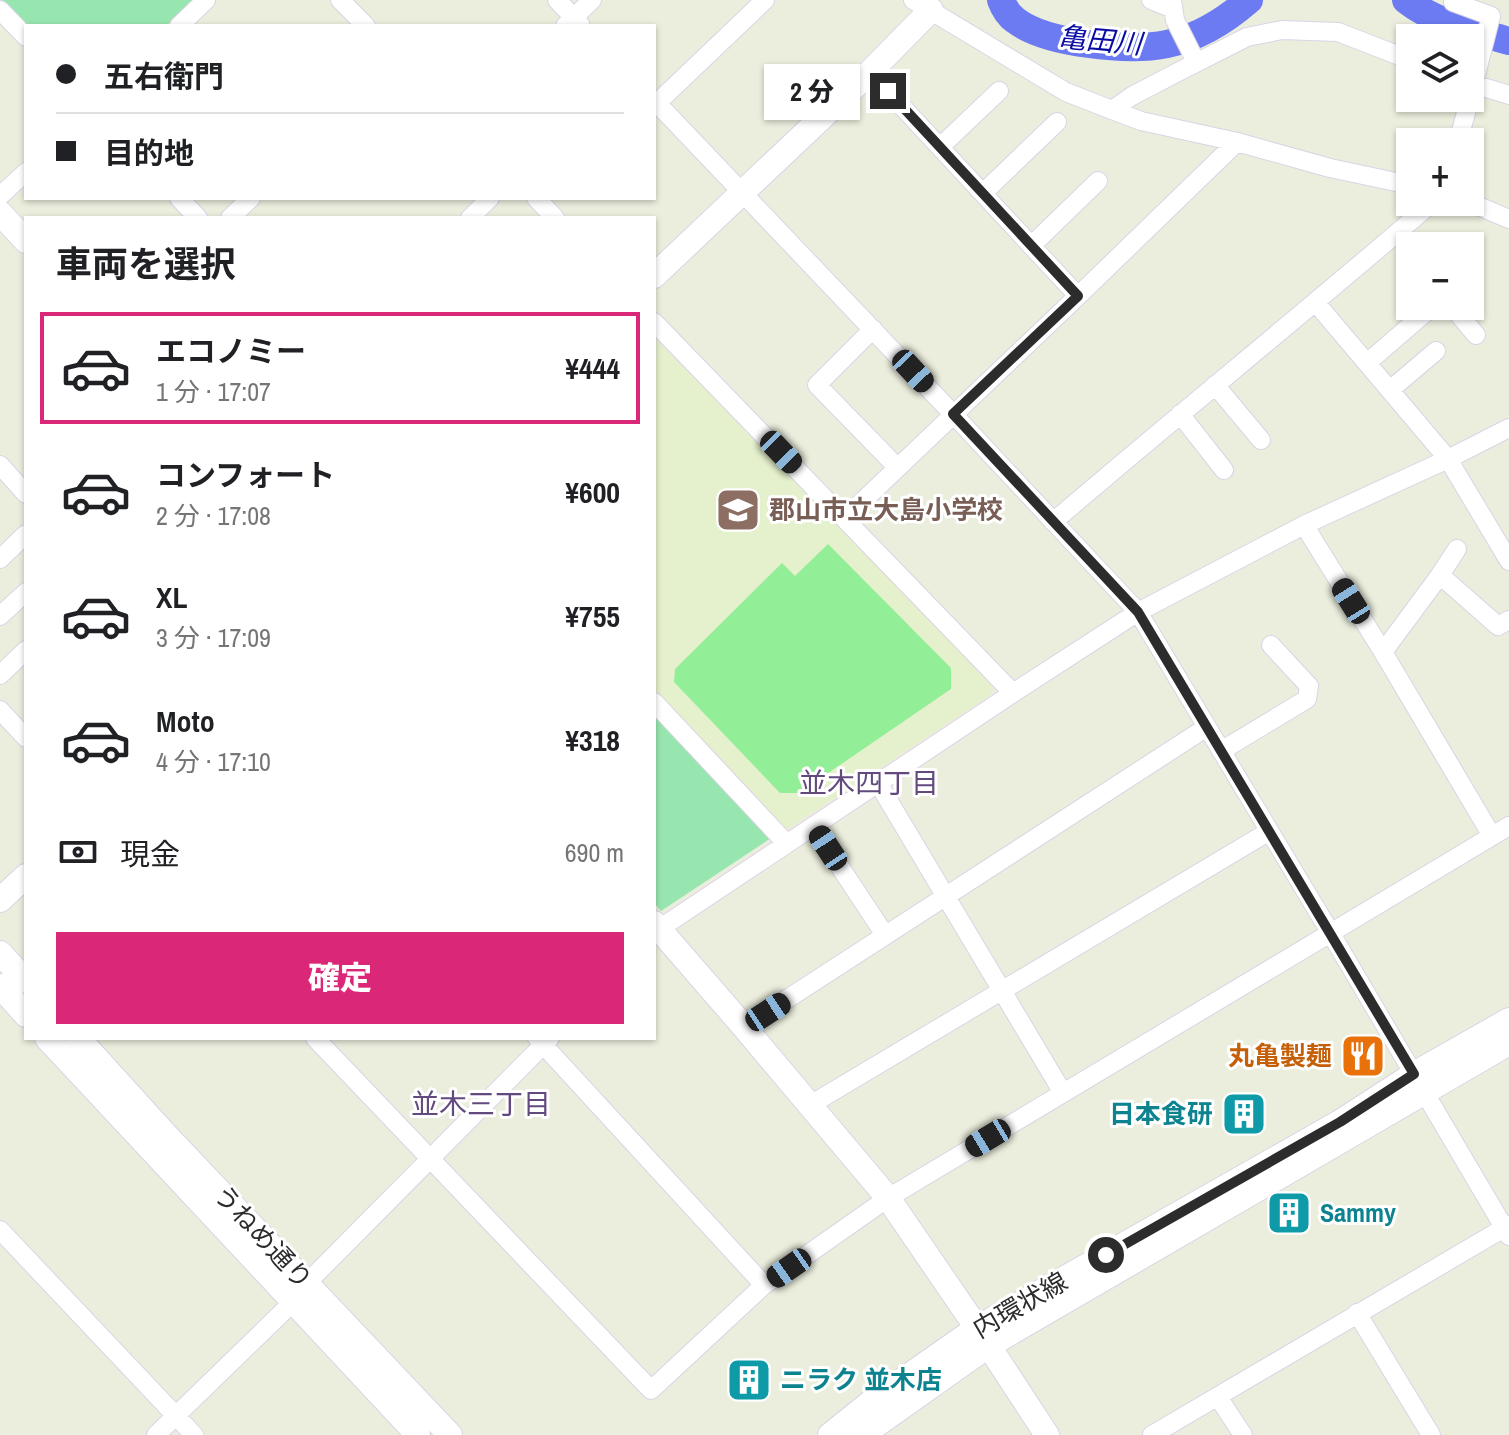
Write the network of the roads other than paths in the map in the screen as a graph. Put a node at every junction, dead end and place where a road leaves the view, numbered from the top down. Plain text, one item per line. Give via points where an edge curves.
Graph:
1 (206, 0) edge
2 (340, 0) edge
3 (557, 0) edge
4 (592, 0) edge
5 (765, 0) edge
6 (1151, 0) edge
7 (1454, 0) edge
8 (922, 5) edge
9 (0, 10) edge
10 (1173, 10) edge
11 (574, 23) edge
12 (181, 24) edge
13 (364, 24) edge
14 (24, 35) edge
15 (1484, 41) edge
16 (1396, 55) edge
17 (1196, 62) junction
18 (870, 72) junction
19 (999, 91) dead end
20 (1484, 92) edge
21 (1509, 95) edge
22 (656, 101) edge
23 (656, 103) edge
24 (1112, 110) junction
25 (1057, 122) dead end
26 (1237, 142) junction
27 (940, 147) junction
28 (24, 174) edge
29 (1098, 181) dead end
30 (1396, 182) edge
31 (742, 192) junction
32 (983, 193) junction
33 (0, 196) edge
34 (181, 200) edge
35 (249, 200) edge
36 (488, 200) edge
37 (538, 200) edge
38 (1484, 208) edge
39 (0, 213) edge
40 (196, 216) edge
41 (232, 216) edge
42 (472, 216) edge
43 (553, 216) edge
44 (1417, 216) edge
45 (1509, 219) edge
46 (24, 239) edge
47 (1031, 246) junction
48 (656, 274) edge
49 (1078, 296) junction
50 (1316, 303) junction
51 (1417, 320) edge
52 (1464, 320) edge
53 (656, 324) edge
54 (873, 329) junction
55 (1476, 335) dead end
56 (1436, 351) dead end
57 (1367, 363) junction
58 (1215, 385) junction
59 (1390, 390) junction
60 (953, 414) junction
61 (1180, 414) junction
62 (1509, 428) edge
63 (1261, 440) dead end
64 (1448, 459) junction
65 (0, 465) edge
66 (897, 467) junction
67 (1224, 470) dead end
68 (24, 492) edge
69 (845, 518) junction
70 (1053, 522) junction
71 (1304, 525) junction
72 (24, 536) edge
73 (1457, 549) dead end
74 (0, 559) edge
75 (1509, 561) edge
76 (1440, 575) junction
77 (24, 594) edge
78 (1138, 612) junction
79 (0, 616) edge
80 (1509, 620) edge
81 (1271, 645) dead end
82 (24, 652) edge
83 (1383, 652) junction
84 (0, 675) edge
85 (1013, 693) junction
86 (656, 704) edge
87 (0, 710) edge
88 (1207, 727) junction
89 (24, 736) edge
90 (1221, 751) junction
91 (878, 783) junction
92 (813, 826) junction
93 (1509, 826) edge
94 (1268, 832) junction
95 (1492, 836) junction
96 (787, 844) junction
97 (24, 878) edge
98 (947, 896) junction
99 (0, 900) edge
100 (656, 929) edge
101 (1330, 932) junction
102 (885, 935) junction
103 (0, 953) edge
104 (24, 979) edge
105 (0, 986) edge
106 (1002, 990) junction
107 (24, 1013) edge
108 (1509, 1020) edge
109 (744, 1027) junction
110 (49, 1040) edge
111 (80, 1040) edge
112 (317, 1040) edge
113 (543, 1040) edge
114 (1509, 1043) edge
115 (1419, 1084) junction
116 (1063, 1093) junction
117 (810, 1105) junction
118 (430, 1160) junction
119 (888, 1198) junction
120 (1507, 1229) edge
121 (0, 1230) edge
122 (764, 1285) junction
123 (300, 1293) junction
124 (1357, 1313) junction
125 (983, 1337) junction
126 (1218, 1397) junction
127 (176, 1416) junction
128 (156, 1435) edge
129 (194, 1435) edge
130 (418, 1435) edge
131 (450, 1435) edge
132 (830, 1435) edge
133 (862, 1435) edge
134 (1047, 1435) edge
135 (1152, 1435) edge
136 (1243, 1435) edge
137 (1431, 1435) edge

1 - 12 street
2 - 13 street
3 - 11 street
4 - 11 street
5 - 22 street
6 - 10 street
7 - 15 street via 1491,16
8 - 18 street
8 - 24 street via 1066,92
9 - 14 street
10 - 17 street
16 - 17 street via 1338,32 1282,30 1247,37
17 - 24 street
18 - 27 street
18 - 31 street
19 - 27 street
20 - 21 street
23 - 31 street
24 - 26 street
25 - 32 street
26 - 30 street
26 - 49 street
27 - 32 street
28 - 33 street
29 - 47 street
31 - 48 street
31 - 54 street
32 - 47 street
34 - 40 street
35 - 41 street
36 - 42 street
37 - 43 street
38 - 45 street
39 - 46 street
44 - 50 street
47 - 49 street
49 - 60 street
50 - 57 street
50 - 58 street
51 - 57 street
52 - 55 street
53 - 69 street
54 - 60 street
54 - 66 street via 817,385
56 - 59 street
57 - 59 street
58 - 61 street
58 - 63 street
59 - 64 street
60 - 66 street
60 - 70 street
61 - 67 street
61 - 70 street
62 - 64 street
64 - 71 street
64 - 75 street
65 - 68 street
66 - 69 street
69 - 85 street
70 - 78 street
71 - 78 street
71 - 83 street
72 - 74 street
73 - 76 street
76 - 80 street via 1498,626
76 - 83 street
77 - 79 street
78 - 85 street
78 - 88 street
81 - 90 street via 1309,686 1307,699
82 - 84 street
83 - 95 street
85 - 91 street
86 - 96 street
87 - 89 street
88 - 90 street
88 - 98 street
90 - 94 street
91 - 92 street
91 - 98 street
92 - 96 street
92 - 102 street
93 - 95 street
94 - 101 street
94 - 106 street
95 - 101 street
96 - 100 street
97 - 99 street
98 - 102 street
98 - 106 street
100 - 109 street
101 - 115 street
101 - 116 street
102 - 109 street
103 - 104 street
105 - 107 street
106 - 116 street
106 - 117 street
108 - 115 street, 内環状線
109 - 117 street
110 - 123 street, うねめ通り
111 - 123 street, うねめ通り
112 - 118 street
113 - 118 street
113 - 122 street
114 - 115 street, 内環状線
115 - 120 street
115 - 125 street, 内環状線
116 - 119 street
117 - 119 street
118 - 122 street via 651,1390
118 - 123 street
119 - 122 street
119 - 125 street
120 - 124 street
121 - 127 street
123 - 127 street
123 - 130 street, うねめ通り
123 - 131 street, うねめ通り
124 - 126 street
124 - 137 street
125 - 132 street, 内環状線 via 871,1402
125 - 133 street, 内環状線
125 - 134 street
126 - 135 street
126 - 136 street
127 - 128 street
127 - 129 street

